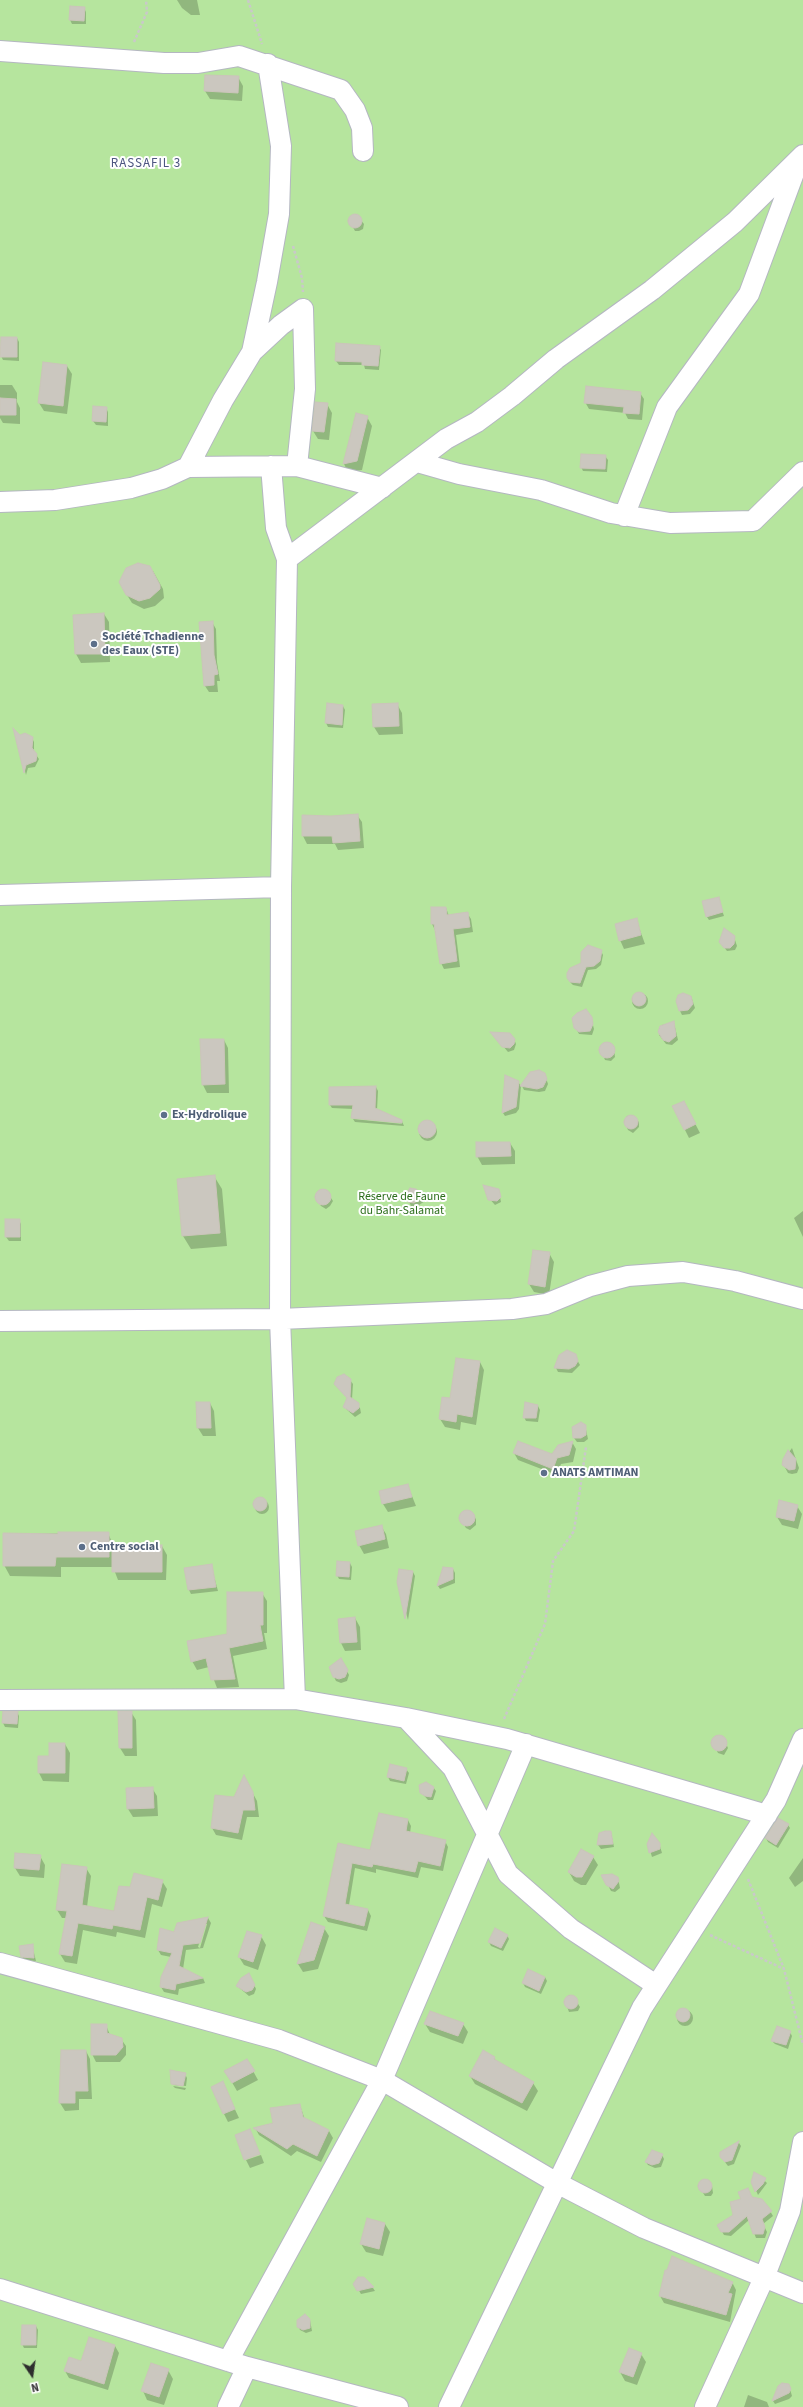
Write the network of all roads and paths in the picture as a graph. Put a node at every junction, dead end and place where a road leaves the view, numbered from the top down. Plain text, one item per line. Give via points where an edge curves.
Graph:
1 (146, 0) edge
2 (248, 0) edge
3 (0, 51) edge
4 (125, 60) junction
5 (268, 64) junction
6 (363, 151) dead end
7 (801, 157) edge
8 (292, 245) dead end
9 (303, 308) junction
10 (252, 352) junction
11 (417, 462) junction
12 (271, 466) junction
13 (297, 466) junction
14 (188, 467) junction
15 (803, 472) edge
16 (382, 488) junction
17 (0, 502) edge
18 (624, 516) junction
19 (287, 559) junction
20 (281, 887) junction
21 (0, 895) edge
22 (803, 1299) edge
23 (280, 1319) junction
24 (0, 1321) edge
25 (586, 1447) dead end
26 (0, 1700) edge
27 (295, 1700) junction
28 (406, 1718) junction
29 (496, 1736) junction
30 (803, 1739) edge
31 (526, 1744) junction
32 (767, 1815) junction
33 (488, 1835) junction
34 (739, 1858) junction
35 (694, 1927) junction
36 (0, 1963) edge
37 (784, 1969) junction
38 (656, 1985) junction
39 (803, 2045) edge
40 (382, 2080) junction
41 (803, 2142) edge
42 (557, 2183) junction
43 (764, 2278) junction
44 (0, 2289) edge
45 (803, 2293) edge
46 (228, 2361) junction
47 (247, 2367) junction
48 (228, 2407) edge
49 (398, 2407) edge
50 (449, 2407) edge
51 (706, 2407) edge

1 - 4 path via 148,12
2 - 5 path
3 - 4 street
4 - 5 street via 198,63 239,56
5 - 6 street via 341,90 355,110 362,128
5 - 10 street via 281,146 279,214
7 - 11 street via 735,222 652,290 556,358 512,396 476,422 446,439
7 - 18 street via 748,294 667,407
8 - 9 path via 302,278
9 - 10 street
9 - 13 street via 305,389
10 - 14 street
11 - 16 street
11 - 18 street via 459,474 541,490 610,514
12 - 13 street
12 - 14 street
12 - 19 street via 276,528
13 - 16 street
14 - 17 street via 162,479 131,488 55,500
15 - 18 street via 753,521 670,523
16 - 19 street
19 - 20 street
20 - 21 street
20 - 23 street
22 - 23 street via 735,1281 683,1272 628,1276 590,1286 546,1304 512,1309
23 - 24 street
23 - 27 street
25 - 29 path via 574,1531 554,1561 545,1624
26 - 27 street
27 - 28 street
28 - 29 street
28 - 33 street via 453,1768
29 - 31 street
30 - 32 street
31 - 32 street
31 - 33 street
32 - 34 street
33 - 38 street via 508,1874 571,1928
33 - 40 street
34 - 35 street
34 - 37 path
35 - 37 path
35 - 38 street
36 - 40 street via 279,2040
37 - 39 path
38 - 42 street via 642,2008
40 - 42 street
40 - 46 street
41 - 43 street via 790,2211
42 - 43 street via 644,2228
42 - 50 street
43 - 45 street
43 - 51 street
44 - 46 street
46 - 47 street
47 - 48 street
47 - 49 street

